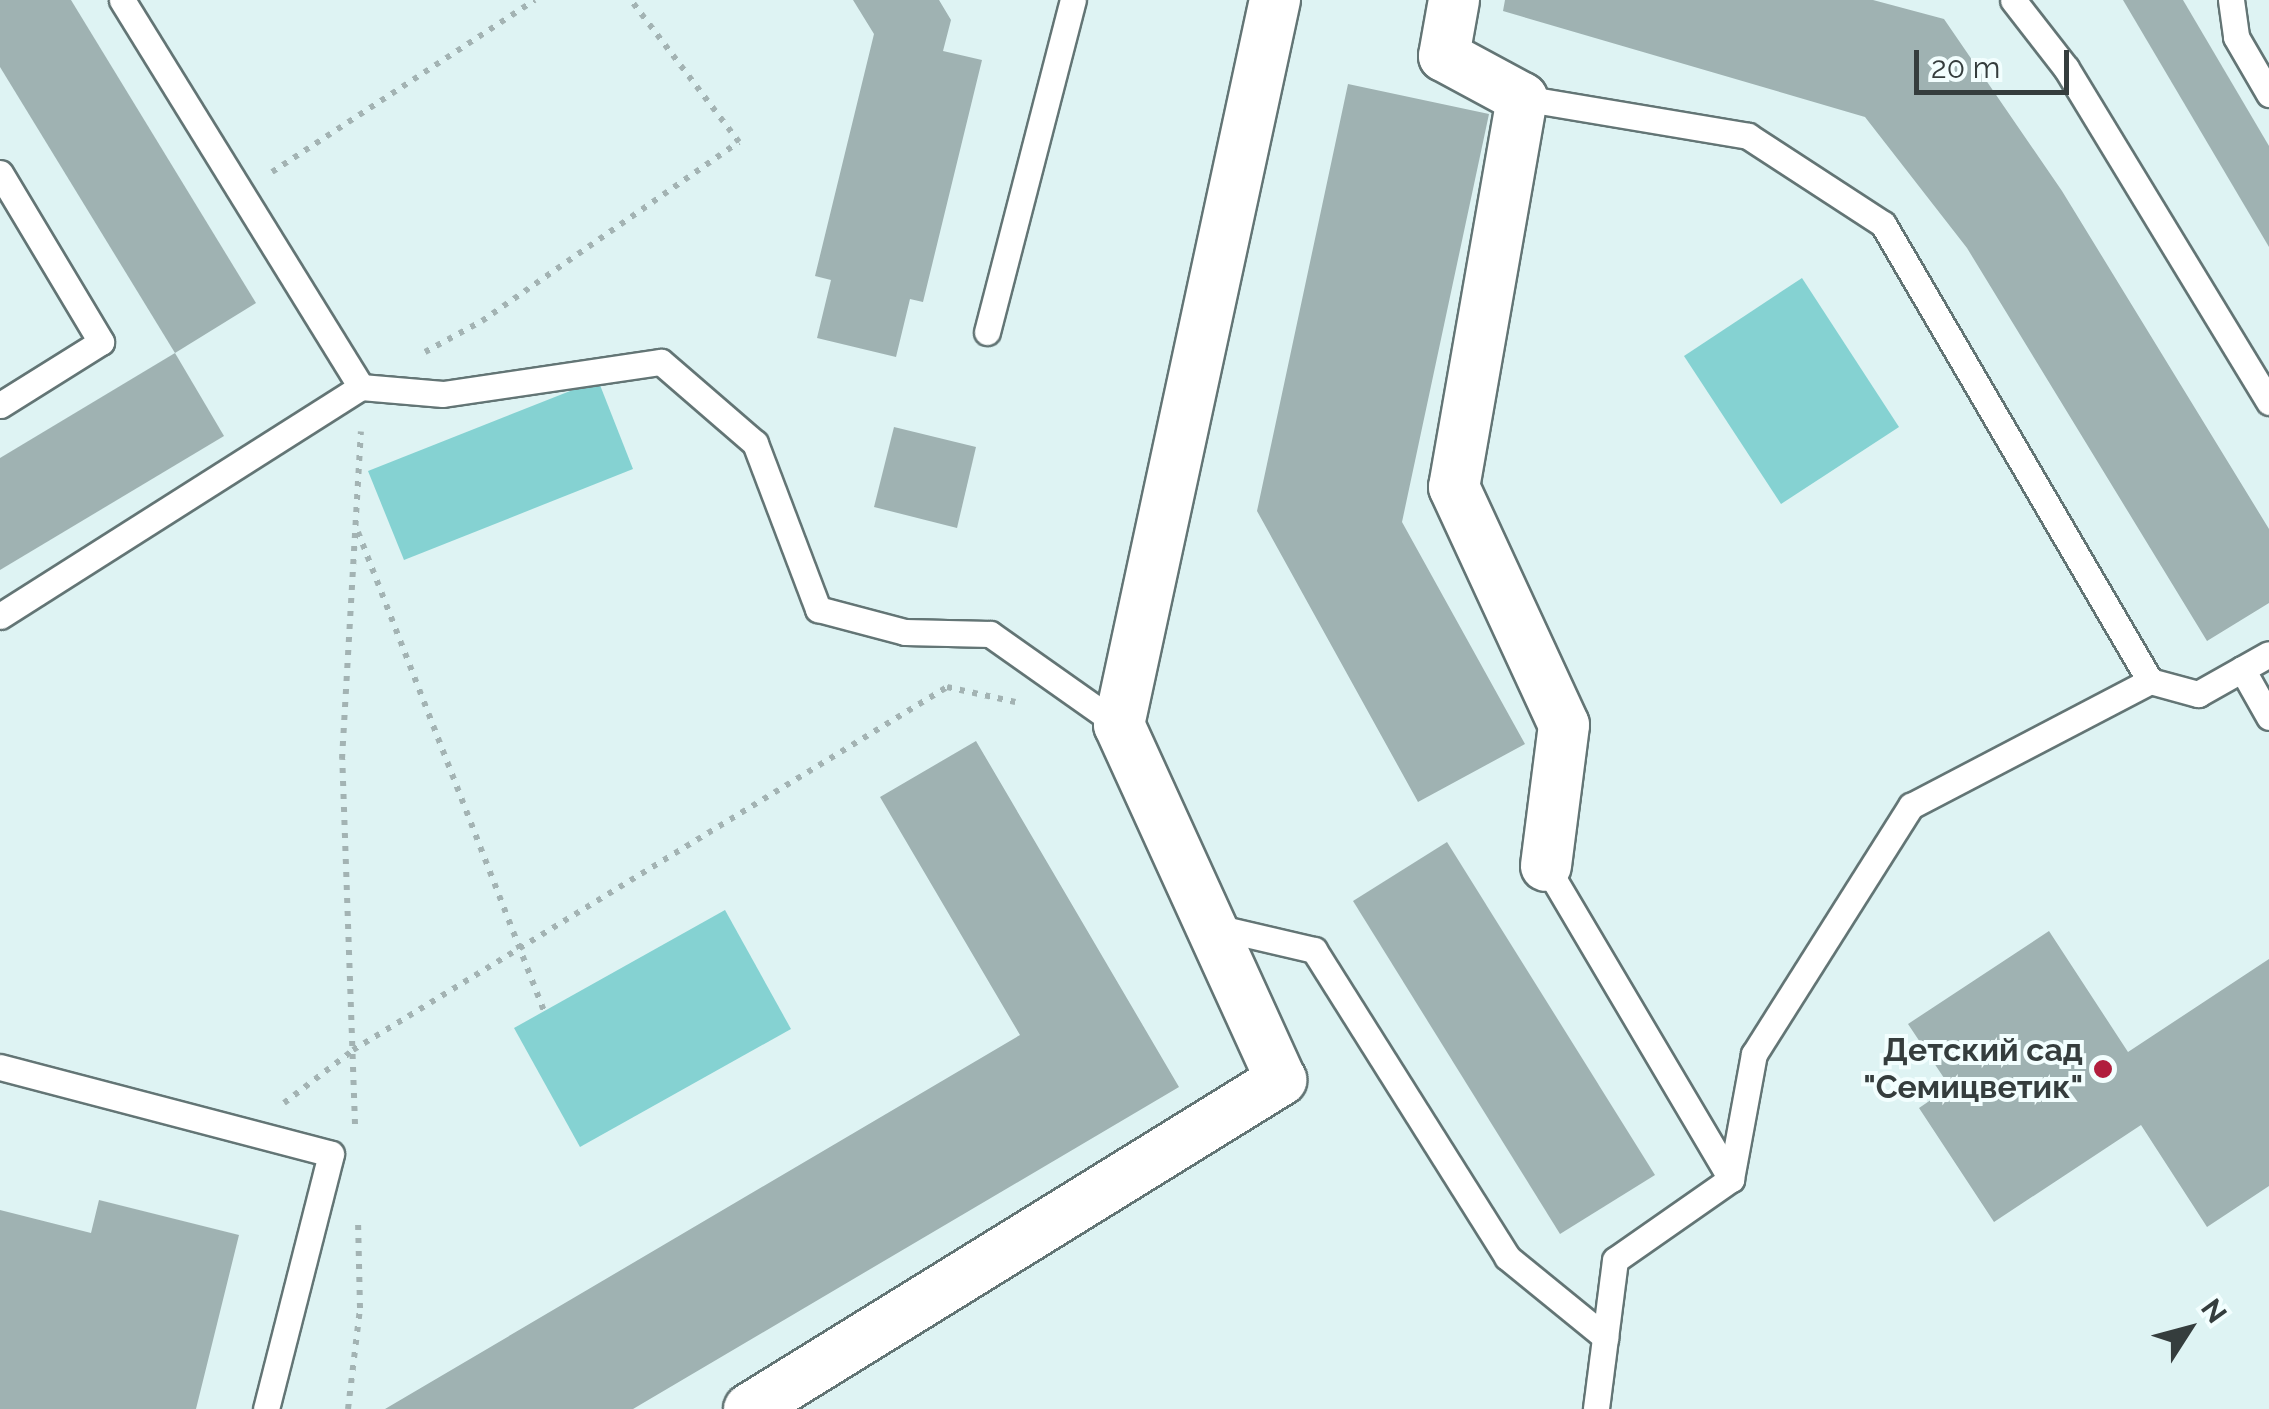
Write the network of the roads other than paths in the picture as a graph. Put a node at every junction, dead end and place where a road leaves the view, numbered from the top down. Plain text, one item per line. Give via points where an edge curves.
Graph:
1 (122, 0) edge
2 (1275, 0) edge
3 (1454, 0) edge
4 (2013, 0) edge
5 (2231, 0) edge
6 (1075, 2) edge
7 (2269, 94) edge
8 (1522, 98) junction
9 (0, 173) edge
10 (987, 332) dead end
11 (361, 387) junction
12 (2269, 402) edge
13 (0, 405) edge
14 (0, 616) edge
15 (2269, 654) edge
16 (2242, 670) junction
17 (2150, 681) junction
18 (2269, 717) edge
19 (1118, 725) junction
20 (1546, 866) joint
21 (1210, 926) junction
22 (0, 1067) edge
23 (1731, 1179) junction
24 (1605, 1336) junction
25 (266, 1409) edge
26 (748, 1409) edge
27 (1596, 1409) edge

1 - 11 lane
2 - 19 street
3 - 8 street via 1444,56
4 - 12 lane via 2066,68
5 - 7 lane via 2236,38
6 - 10 lane
8 - 17 lane via 1748,136 1883,224
8 - 20 street via 1454,488 1564,724
9 - 13 lane via 100,342
11 - 14 lane
11 - 19 lane via 442,394 661,362 755,443 818,610 905,632 990,634
15 - 16 lane
16 - 17 lane via 2198,694
16 - 18 lane
17 - 23 lane via 1911,806 1754,1054
19 - 21 street
20 - 23 lane
21 - 24 lane via 1314,950 1507,1257
21 - 26 street via 1281,1080
22 - 25 lane via 330,1154
23 - 24 lane via 1615,1260
24 - 27 lane

